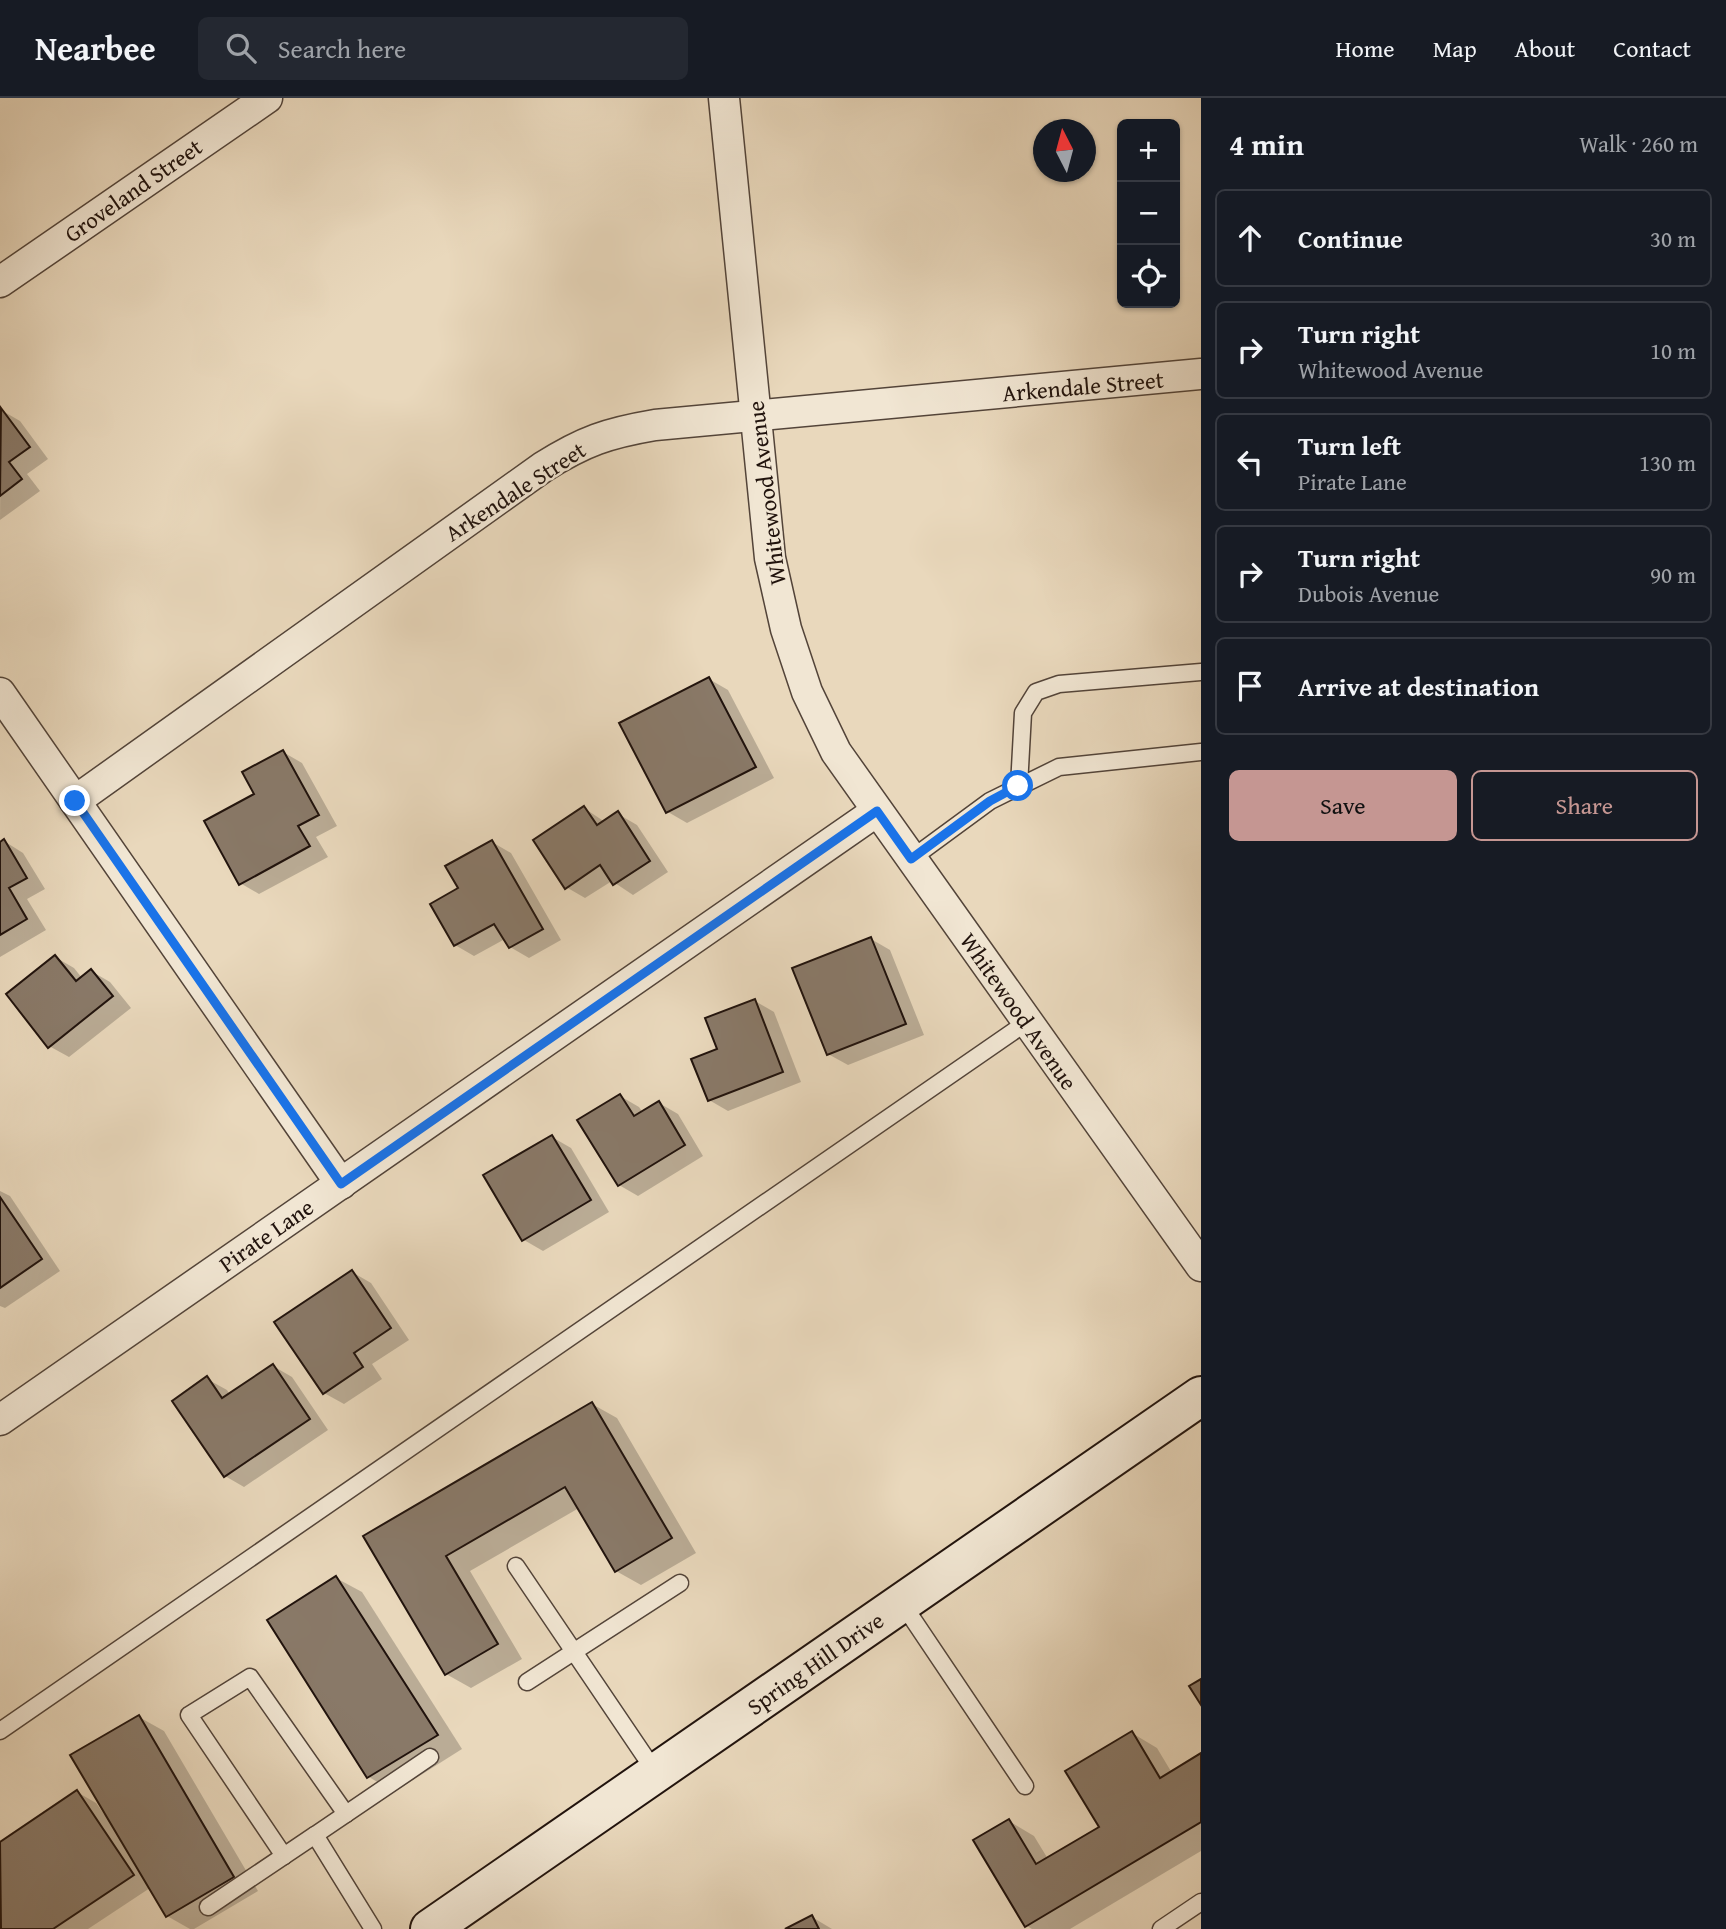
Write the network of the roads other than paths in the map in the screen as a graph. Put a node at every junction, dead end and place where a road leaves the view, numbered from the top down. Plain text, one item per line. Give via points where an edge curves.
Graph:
1 (267, 98) edge
2 (724, 98) edge
3 (0, 282) edge
4 (1201, 374) edge
5 (756, 416) junction
6 (1201, 671) edge
7 (0, 692) edge
8 (1201, 752) edge
9 (1018, 786) junction
10 (75, 801) junction
11 (877, 811) junction
12 (911, 859) junction
13 (1027, 1022) junction
14 (341, 1184) junction
15 (1201, 1266) edge
16 (1201, 1396) edge
17 (0, 1420) edge
18 (516, 1566) dead end
19 (680, 1583) dead end
20 (902, 1603) junction
21 (573, 1651) junction
22 (527, 1682) dead end
23 (0, 1731) edge
24 (430, 1758) dead end
25 (656, 1773) junction
26 (1025, 1786) dead end
27 (346, 1814) junction
28 (315, 1835) junction
29 (284, 1856) junction
30 (1201, 1902) edge
31 (208, 1907) dead end
32 (373, 1929) edge
33 (430, 1929) edge
34 (1161, 1929) edge

1 - 3 street, Groveland Street
2 - 5 street, Whitewood Avenue
4 - 5 street, Arkendale Street
5 - 10 street, Arkendale Street via 627,429 574,448
5 - 11 street, Whitewood Avenue via 770,558 786,629 807,692 836,752
6 - 9 lane via 1059,684 1035,692 1023,713
7 - 10 street
8 - 9 lane via 1059,767
9 - 12 lane
10 - 14 street
11 - 12 street, Whitewood Avenue
11 - 14 street, Pirate Lane
12 - 13 street, Whitewood Avenue
13 - 15 street, Whitewood Avenue
13 - 23 lane
14 - 17 street, Pirate Lane
16 - 20 main road, Spring Hill Drive
18 - 21 lane
19 - 21 lane
20 - 25 main road, Spring Hill Drive
20 - 26 lane
21 - 22 lane
21 - 25 lane
24 - 27 lane
25 - 33 main road, Spring Hill Drive
27 - 28 lane
27 - 29 lane via 250,1677 188,1715
28 - 29 lane
28 - 32 lane
29 - 31 lane
30 - 34 lane

